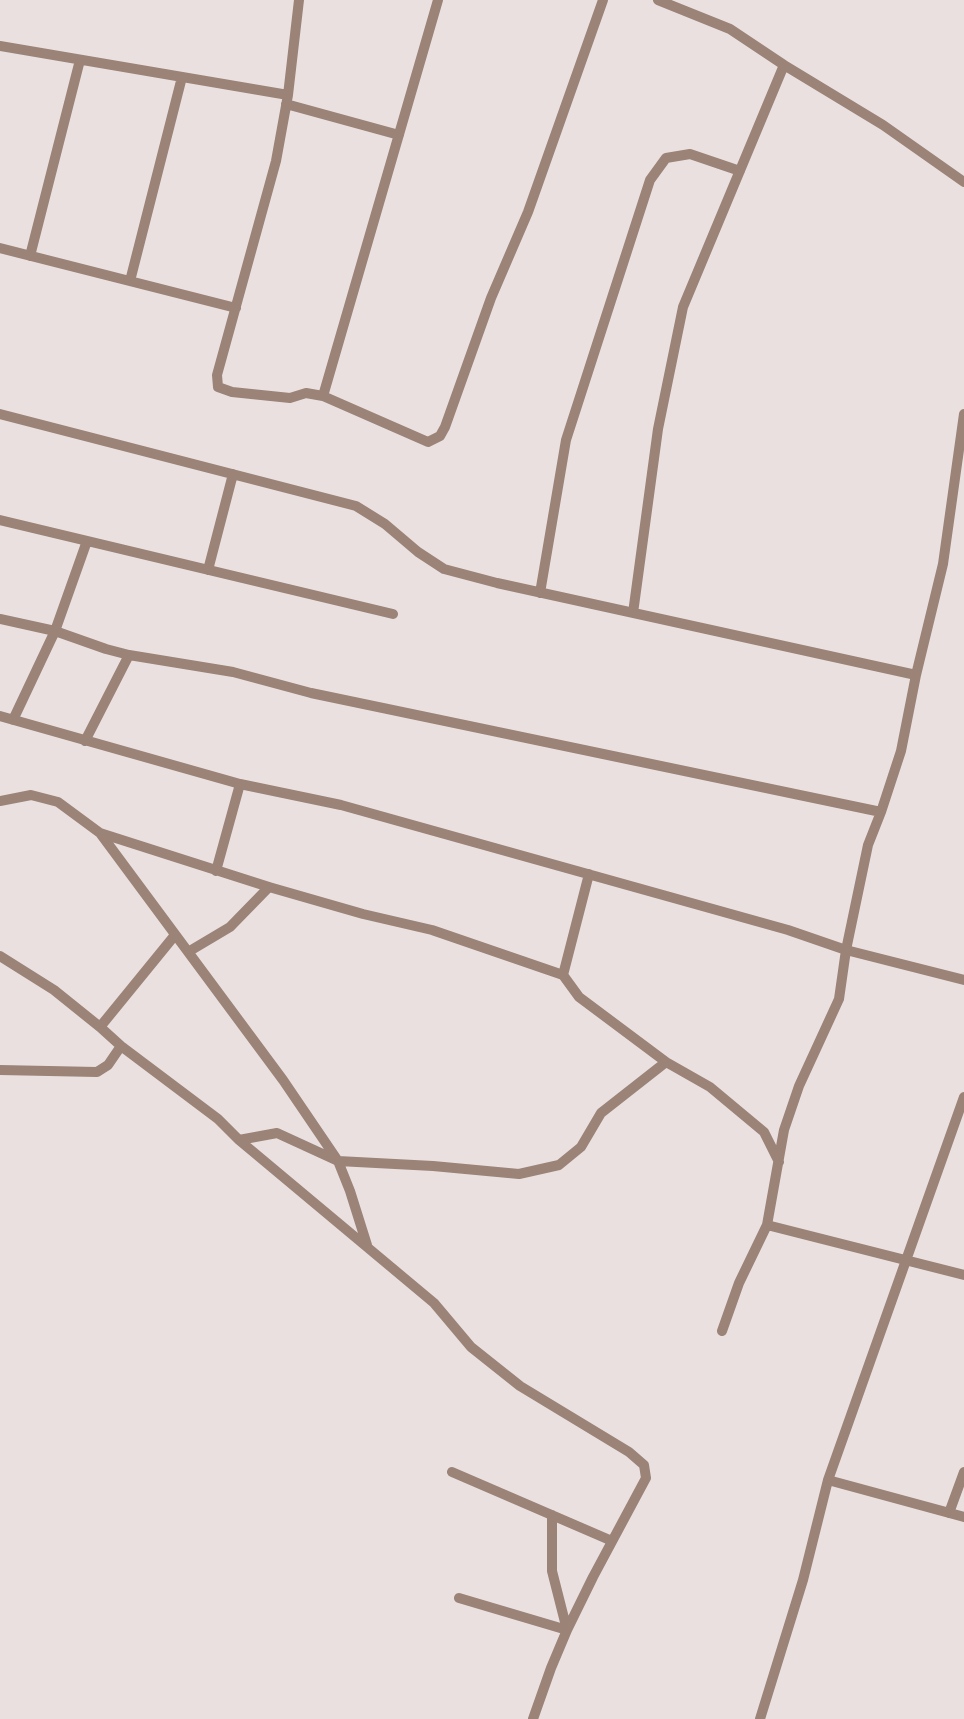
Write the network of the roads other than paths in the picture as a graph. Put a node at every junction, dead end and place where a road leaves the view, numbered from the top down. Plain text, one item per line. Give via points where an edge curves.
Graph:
1 (299, 0) edge
2 (438, 0) edge
3 (603, 0) edge
4 (658, 0) edge
5 (0, 46) edge
6 (80, 60) junction
7 (784, 65) junction
8 (182, 77) junction
9 (287, 100) junction
10 (399, 135) junction
11 (740, 171) junction
12 (964, 182) edge
13 (0, 248) edge
14 (30, 256) junction
15 (130, 281) junction
16 (236, 308) junction
17 (323, 396) junction
18 (0, 414) edge
19 (964, 414) edge
20 (233, 474) junction
21 (0, 520) edge
22 (87, 541) junction
23 (208, 570) junction
24 (540, 593) junction
25 (633, 613) junction
26 (393, 614) dead end
27 (0, 619) edge
28 (55, 631) junction
29 (129, 655) junction
30 (916, 675) junction
31 (0, 716) edge
32 (13, 720) junction
33 (85, 741) junction
34 (240, 784) junction
35 (0, 802) edge
36 (882, 812) junction
37 (100, 833) junction
38 (216, 871) junction
39 (590, 874) junction
40 (269, 887) junction
41 (175, 935) junction
42 (846, 950) junction
43 (188, 952) junction
44 (0, 956) edge
45 (563, 975) junction
46 (964, 980) edge
47 (100, 1027) junction
48 (121, 1046) junction
49 (666, 1062) junction
50 (0, 1070) edge
51 (964, 1097) edge
52 (239, 1140) junction
53 (338, 1161) junction
54 (779, 1162) junction
55 (767, 1225) junction
56 (367, 1246) junction
57 (905, 1260) junction
58 (964, 1275) edge
59 (722, 1331) dead end
60 (452, 1472) dead end
61 (964, 1472) edge
62 (828, 1480) junction
63 (949, 1513) junction
64 (552, 1514) junction
65 (964, 1517) edge
66 (612, 1541) junction
67 (459, 1598) dead end
68 (567, 1630) junction
69 (533, 1719) edge
70 (760, 1719) edge

1 - 9 street
2 - 10 street
3 - 17 street via 528,212 491,298 440,436 428,442
4 - 7 street via 730,28
5 - 6 street
6 - 8 street
6 - 14 street
7 - 11 street
7 - 12 street via 883,125
8 - 9 street
8 - 15 street
9 - 10 street
9 - 16 street via 276,161
10 - 17 street
11 - 24 street via 690,154 666,158 650,180 566,440
11 - 25 street via 683,307 658,429
13 - 14 street
14 - 15 street
15 - 16 street
16 - 17 street via 217,375 218,387 232,392 290,398 306,393
18 - 20 street
19 - 30 street via 943,564
20 - 23 street
20 - 24 street via 356,506 385,524 418,552 444,569
21 - 22 street
22 - 23 street
22 - 28 street
23 - 26 street
24 - 25 street
25 - 30 street
27 - 28 street
28 - 29 street
28 - 32 street
29 - 33 street
29 - 36 street via 233,672 319,694
30 - 36 street via 901,751
31 - 32 street
32 - 33 street
33 - 34 street
34 - 38 street
34 - 39 street via 341,805
35 - 37 street via 31,795 58,802
36 - 42 street via 868,845
37 - 38 street
37 - 41 street
38 - 40 street
39 - 42 street via 788,930
39 - 45 street
40 - 43 street via 230,927
40 - 45 street via 363,914 432,930
41 - 43 street
41 - 47 street
42 - 46 street
42 - 54 street via 839,999 799,1086 784,1130
43 - 53 street via 283,1080
44 - 47 street via 54,990
45 - 49 street via 579,997
47 - 48 street
48 - 50 street via 108,1065 97,1072
48 - 52 street via 218,1119
49 - 53 street via 601,1113 581,1147 559,1165 519,1174
49 - 54 street via 710,1086 764,1132
51 - 57 street
52 - 53 street via 277,1133
52 - 56 street
53 - 56 street
54 - 55 street
55 - 57 street
55 - 59 street via 739,1283
56 - 66 street via 434,1303 471,1348 520,1386 629,1452 644,1465 646,1478
57 - 58 street
57 - 62 street
60 - 64 street
61 - 63 street
62 - 63 street
62 - 70 street via 803,1580
63 - 65 street
64 - 66 street
64 - 68 street via 552,1571
66 - 68 street
67 - 68 street
68 - 69 street

